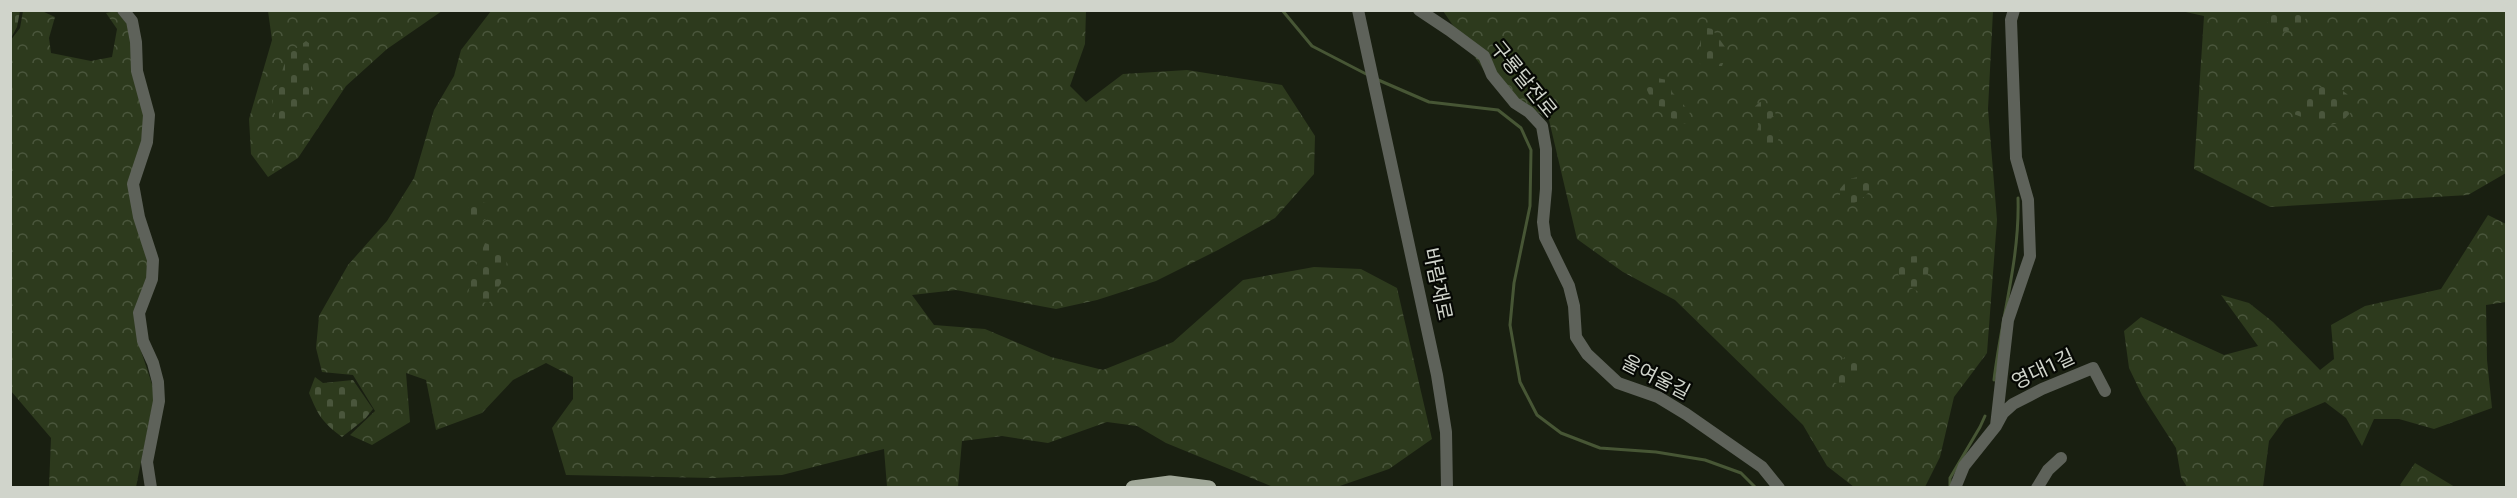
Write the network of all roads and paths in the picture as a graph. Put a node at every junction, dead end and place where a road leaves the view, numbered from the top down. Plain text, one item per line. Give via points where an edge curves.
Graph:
1 (123, 10) edge
2 (1358, 10) edge
3 (1419, 10) edge
4 (2014, 10) edge
5 (1545, 237) joint
6 (2105, 392) dead end
7 (1996, 426) junction
8 (2061, 458) dead end
9 (152, 488) edge
10 (1133, 488) edge
11 (1209, 488) edge
12 (1447, 488) edge
13 (1779, 488) edge
14 (1955, 488) edge
15 (2037, 488) edge

1 - 9 street via 132,21 137,71 149,115 147,142 133,184 153,260 152,279 139,313 143,341 158,382 159,401 147,462
2 - 12 street, 바람재로 via 1437,375 1446,432
3 - 5 street, 구룡달전로 via 1484,56 1492,75 1515,103 1542,126 1546,149
4 - 7 street via 2011,20 2016,158 2028,200 2030,256 2008,320
5 - 13 street, 울여울길 via 1569,286 1576,337 1587,354 1618,383 1658,397 1762,467
6 - 7 street, 영대1길 via 2093,368 2013,404
7 - 14 street, 영대1길 via 1964,466
8 - 15 street
10 - 11 main road via 1170,483

